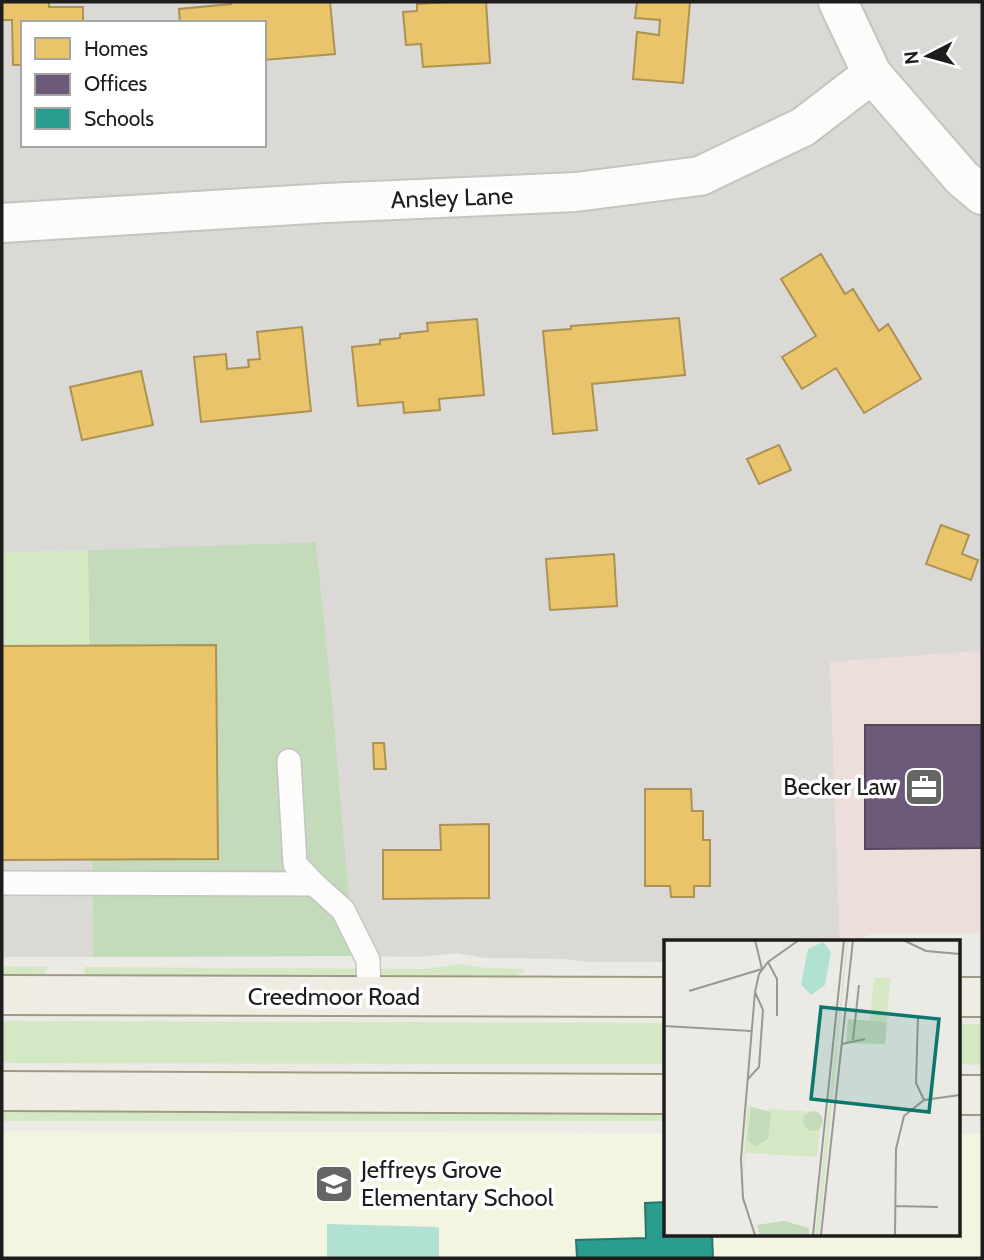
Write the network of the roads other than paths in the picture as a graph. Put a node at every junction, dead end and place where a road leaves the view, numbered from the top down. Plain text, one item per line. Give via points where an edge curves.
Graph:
1 (838, 2) edge
2 (872, 74) junction
3 (982, 195) edge
4 (2, 223) edge
5 (289, 761) dead end
6 (2, 883) edge
7 (314, 884) junction
8 (2, 995) edge
9 (369, 997) junction
10 (664, 997) edge
11 (960, 997) edge
12 (982, 997) edge
13 (2, 1091) edge
14 (664, 1094) edge
15 (960, 1095) edge
16 (982, 1095) edge

1 - 2 street
2 - 3 street
2 - 4 street, Ansley Lane via 803,127 700,176 576,192
5 - 7 lane via 295,864
6 - 7 lane
7 - 9 lane via 343,910 368,960
8 - 9 main road, Creedmoor Road
9 - 10 main road, Creedmoor Road
11 - 12 main road
13 - 14 main road
15 - 16 main road

